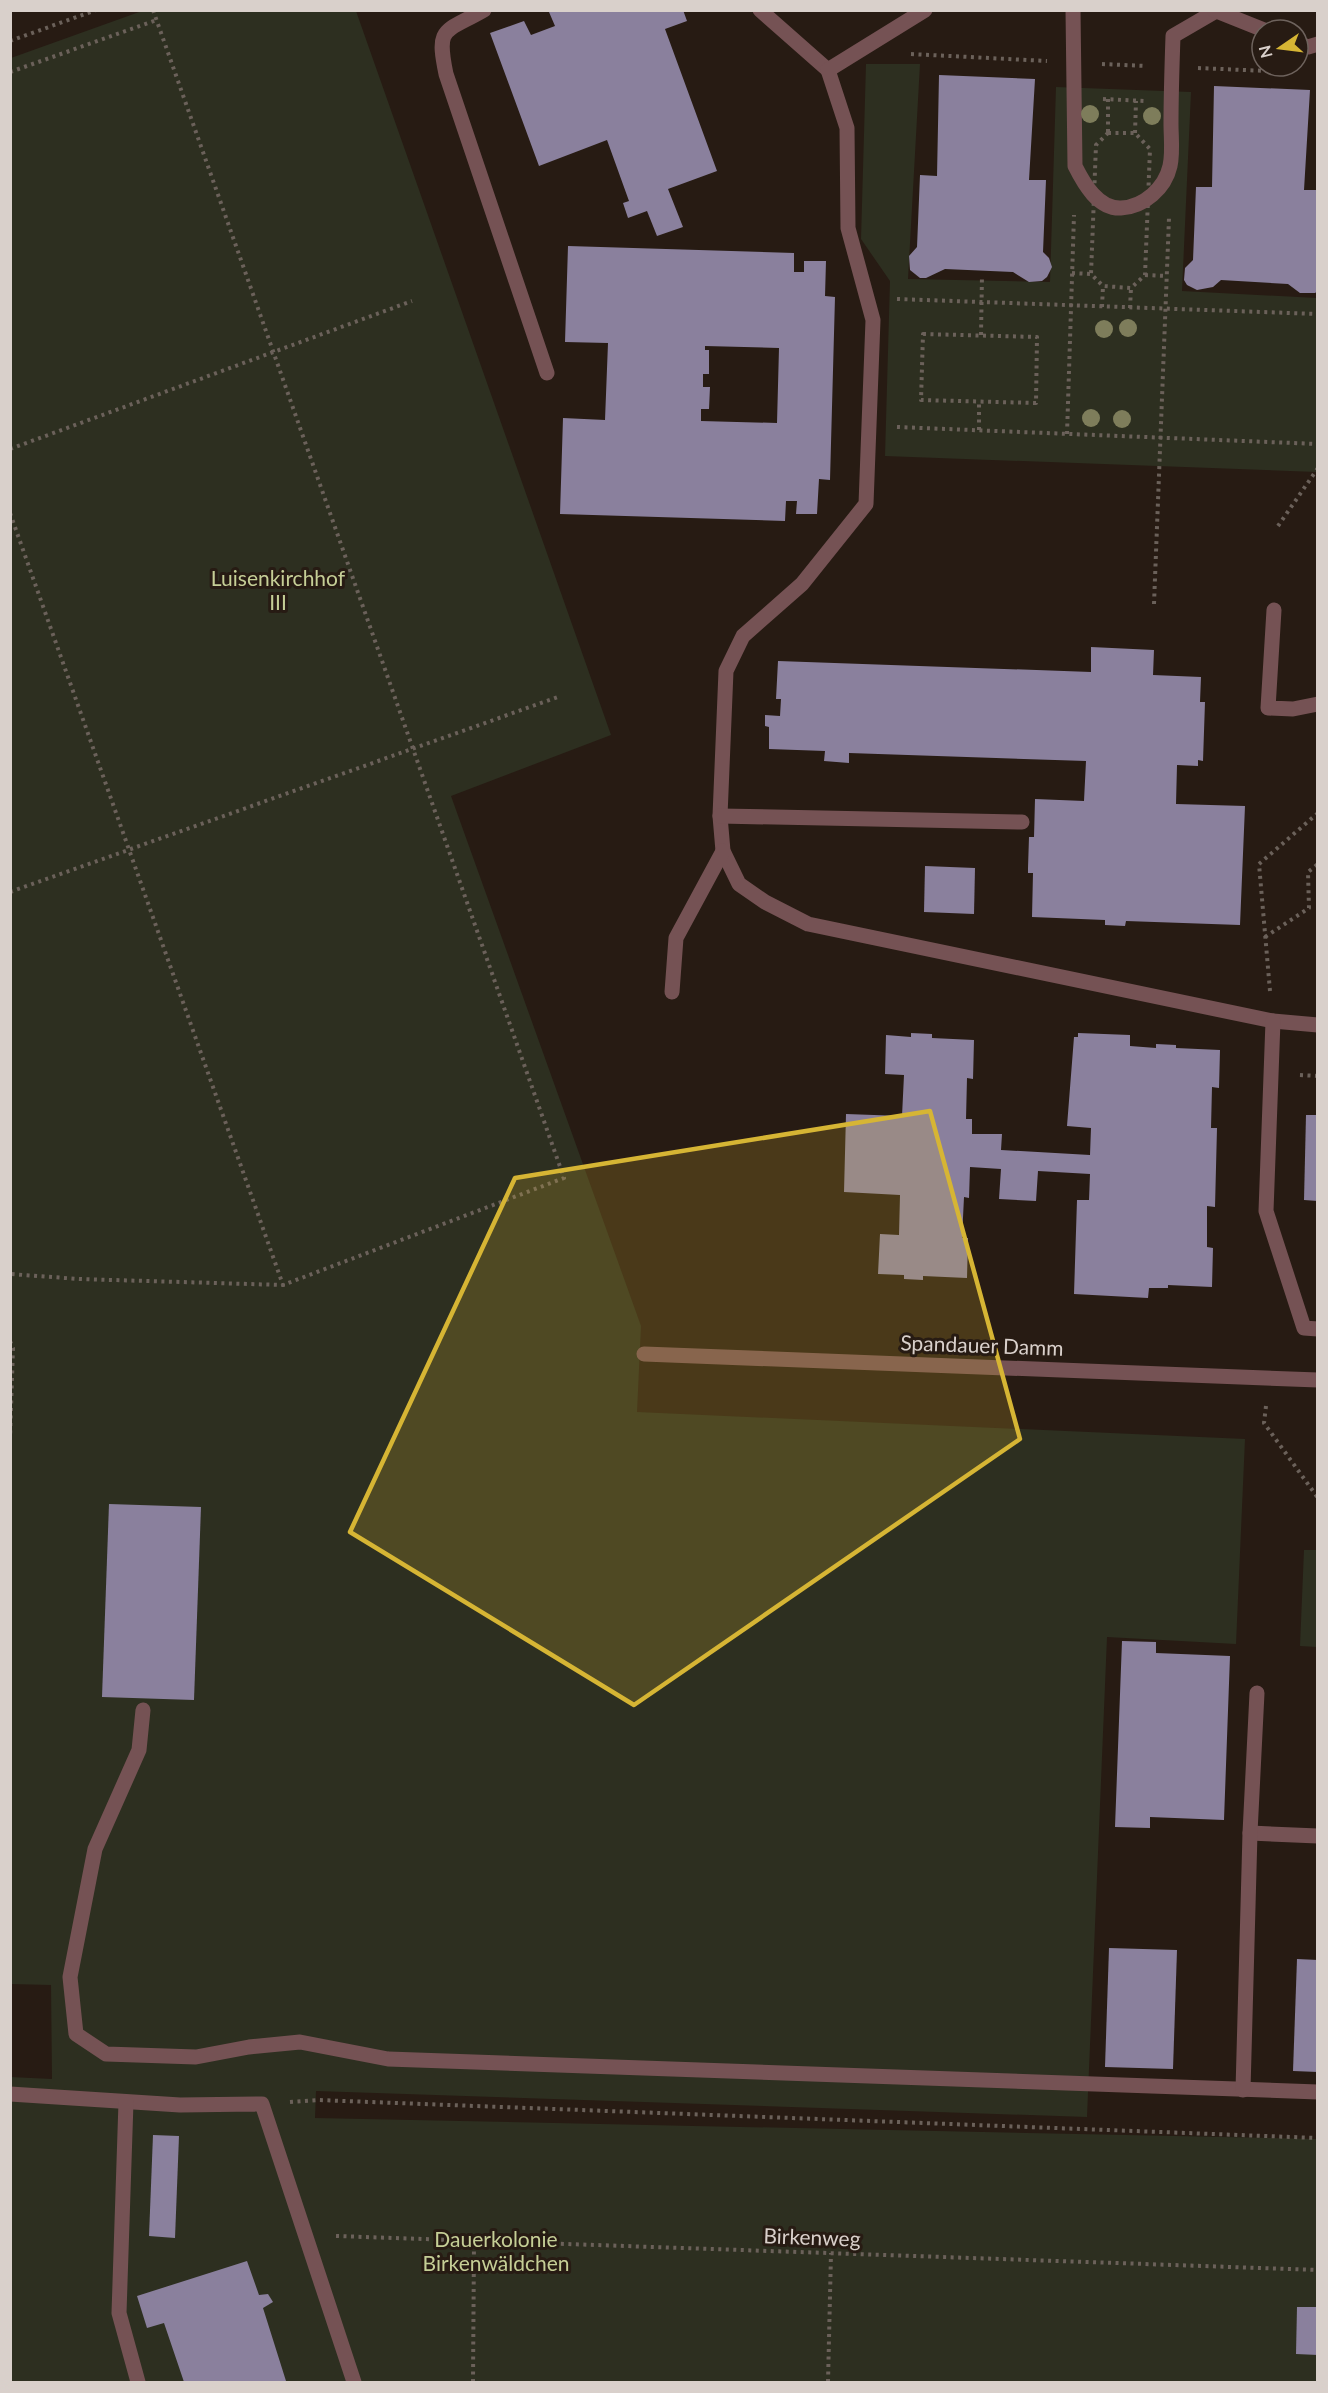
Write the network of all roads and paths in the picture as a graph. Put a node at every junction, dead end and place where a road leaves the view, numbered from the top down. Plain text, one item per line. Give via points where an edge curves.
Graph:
1 (96, 10) edge
2 (153, 10) edge
3 (484, 10) edge
4 (760, 10) edge
5 (925, 10) edge
6 (1073, 10) edge
7 (1215, 11) edge
8 (157, 21) junction
9 (1250, 25) edge
10 (10, 41) edge
11 (828, 70) junction
12 (10, 72) edge
13 (1074, 98) junction
14 (1108, 99) junction
15 (1136, 101) junction
16 (1171, 102) junction
17 (1108, 133) dead end
18 (1135, 133) dead end
19 (1075, 211) dead end
20 (1169, 214) dead end
21 (1072, 273) junction
22 (1091, 274) dead end
23 (982, 275) dead end
24 (1145, 275) dead end
25 (1167, 276) junction
26 (1103, 286) dead end
27 (1131, 288) dead end
28 (866, 298) junction
29 (412, 301) dead end
30 (982, 302) junction
31 (1071, 305) junction
32 (1102, 307) junction
33 (1130, 308) junction
34 (1165, 309) junction
35 (1317, 314) edge
36 (981, 335) junction
37 (275, 351) junction
38 (547, 373) dead end
39 (979, 401) junction
40 (869, 426) junction
41 (979, 430) junction
42 (1067, 434) junction
43 (1161, 438) junction
44 (1317, 444) edge
45 (10, 448) edge
46 (1317, 468) edge
47 (10, 513) edge
48 (1278, 526) dead end
49 (1154, 604) dead end
50 (1274, 610) dead end
51 (558, 697) dead end
52 (1317, 704) edge
53 (415, 747) junction
54 (1317, 813) edge
55 (720, 816) junction
56 (1022, 822) dead end
57 (130, 848) junction
58 (723, 851) junction
59 (1317, 864) edge
60 (10, 892) edge
61 (1265, 937) junction
62 (672, 992) dead end
63 (1273, 1022) junction
64 (1317, 1025) edge
65 (10, 1274) edge
66 (283, 1285) junction
67 (1311, 1329) edge
68 (10, 1341) edge
69 (644, 1353) dead end
70 (1269, 1379) junction
71 (1317, 1380) edge
72 (10, 1439) edge
73 (1317, 1498) edge
74 (1257, 1693) dead end
75 (143, 1710) dead end
76 (1250, 1833) junction
77 (1317, 1836) edge
78 (1244, 2090) junction
79 (1317, 2092) edge
80 (10, 2094) edge
81 (126, 2102) junction
82 (262, 2104) junction
83 (1317, 2138) edge
84 (306, 2234) junction
85 (474, 2242) junction
86 (831, 2253) junction
87 (1317, 2270) edge
88 (138, 2382) edge
89 (354, 2382) edge
90 (473, 2382) edge
91 (828, 2382) edge

1 - 10 path
2 - 8 path
3 - 38 street via 445,33 440,44 450,85
4 - 11 street
5 - 11 street
6 - 13 street
7 - 9 street
7 - 16 street via 1173,36
8 - 12 path
8 - 37 path
11 - 28 street via 847,128 848,228
13 - 14 path
13 - 16 street via 1075,166 1096,197 1119,208 1136,205 1162,186 1170,166
14 - 15 path
14 - 17 path
15 - 16 path
15 - 18 path
19 - 21 path
20 - 25 path
21 - 22 path
21 - 31 path
23 - 30 path
24 - 25 path
25 - 34 path
26 - 32 path
27 - 33 path
28 - 30 path
28 - 40 street via 873,320
29 - 37 path
30 - 31 path
30 - 36 path
31 - 32 path
31 - 42 path
32 - 33 path
33 - 34 path
34 - 35 path
34 - 43 path
36 - 39 path via 1037,337 1036,403
36 - 39 path via 923,334 921,400
37 - 45 path
37 - 53 path
39 - 41 path
40 - 41 path
40 - 55 street via 866,504 802,584 743,636 726,671
41 - 42 path
42 - 43 path
43 - 44 path
43 - 49 path
46 - 48 path
47 - 57 path
50 - 52 street via 1268,708 1293,709
51 - 53 path
53 - 57 path
53 - 66 path via 564,1178
54 - 61 path via 1259,864
55 - 56 street
55 - 58 street
57 - 60 path
57 - 66 path
58 - 62 street via 676,938
58 - 63 street via 740,884 808,924
59 - 61 path via 1308,872 1309,908
61 - 63 path
63 - 64 street
63 - 67 street via 1266,1211
65 - 66 path via 79,1280
68 - 72 path
69 - 70 street, Spandauer Damm
70 - 71 street, Spandauer Damm
70 - 73 path via 1264,1423
74 - 76 street
75 - 78 street via 139,1750 95,1849 70,1977 76,2034 106,2054 196,2057 300,2042 388,2059
76 - 77 street
76 - 78 street
78 - 79 street
80 - 81 street
81 - 82 street
81 - 88 street via 119,2313
82 - 83 path via 318,2100
82 - 84 street
84 - 85 path, Birkenweg
84 - 89 street
85 - 86 path, Birkenweg
85 - 90 path
86 - 87 path, Birkenweg
86 - 91 path

